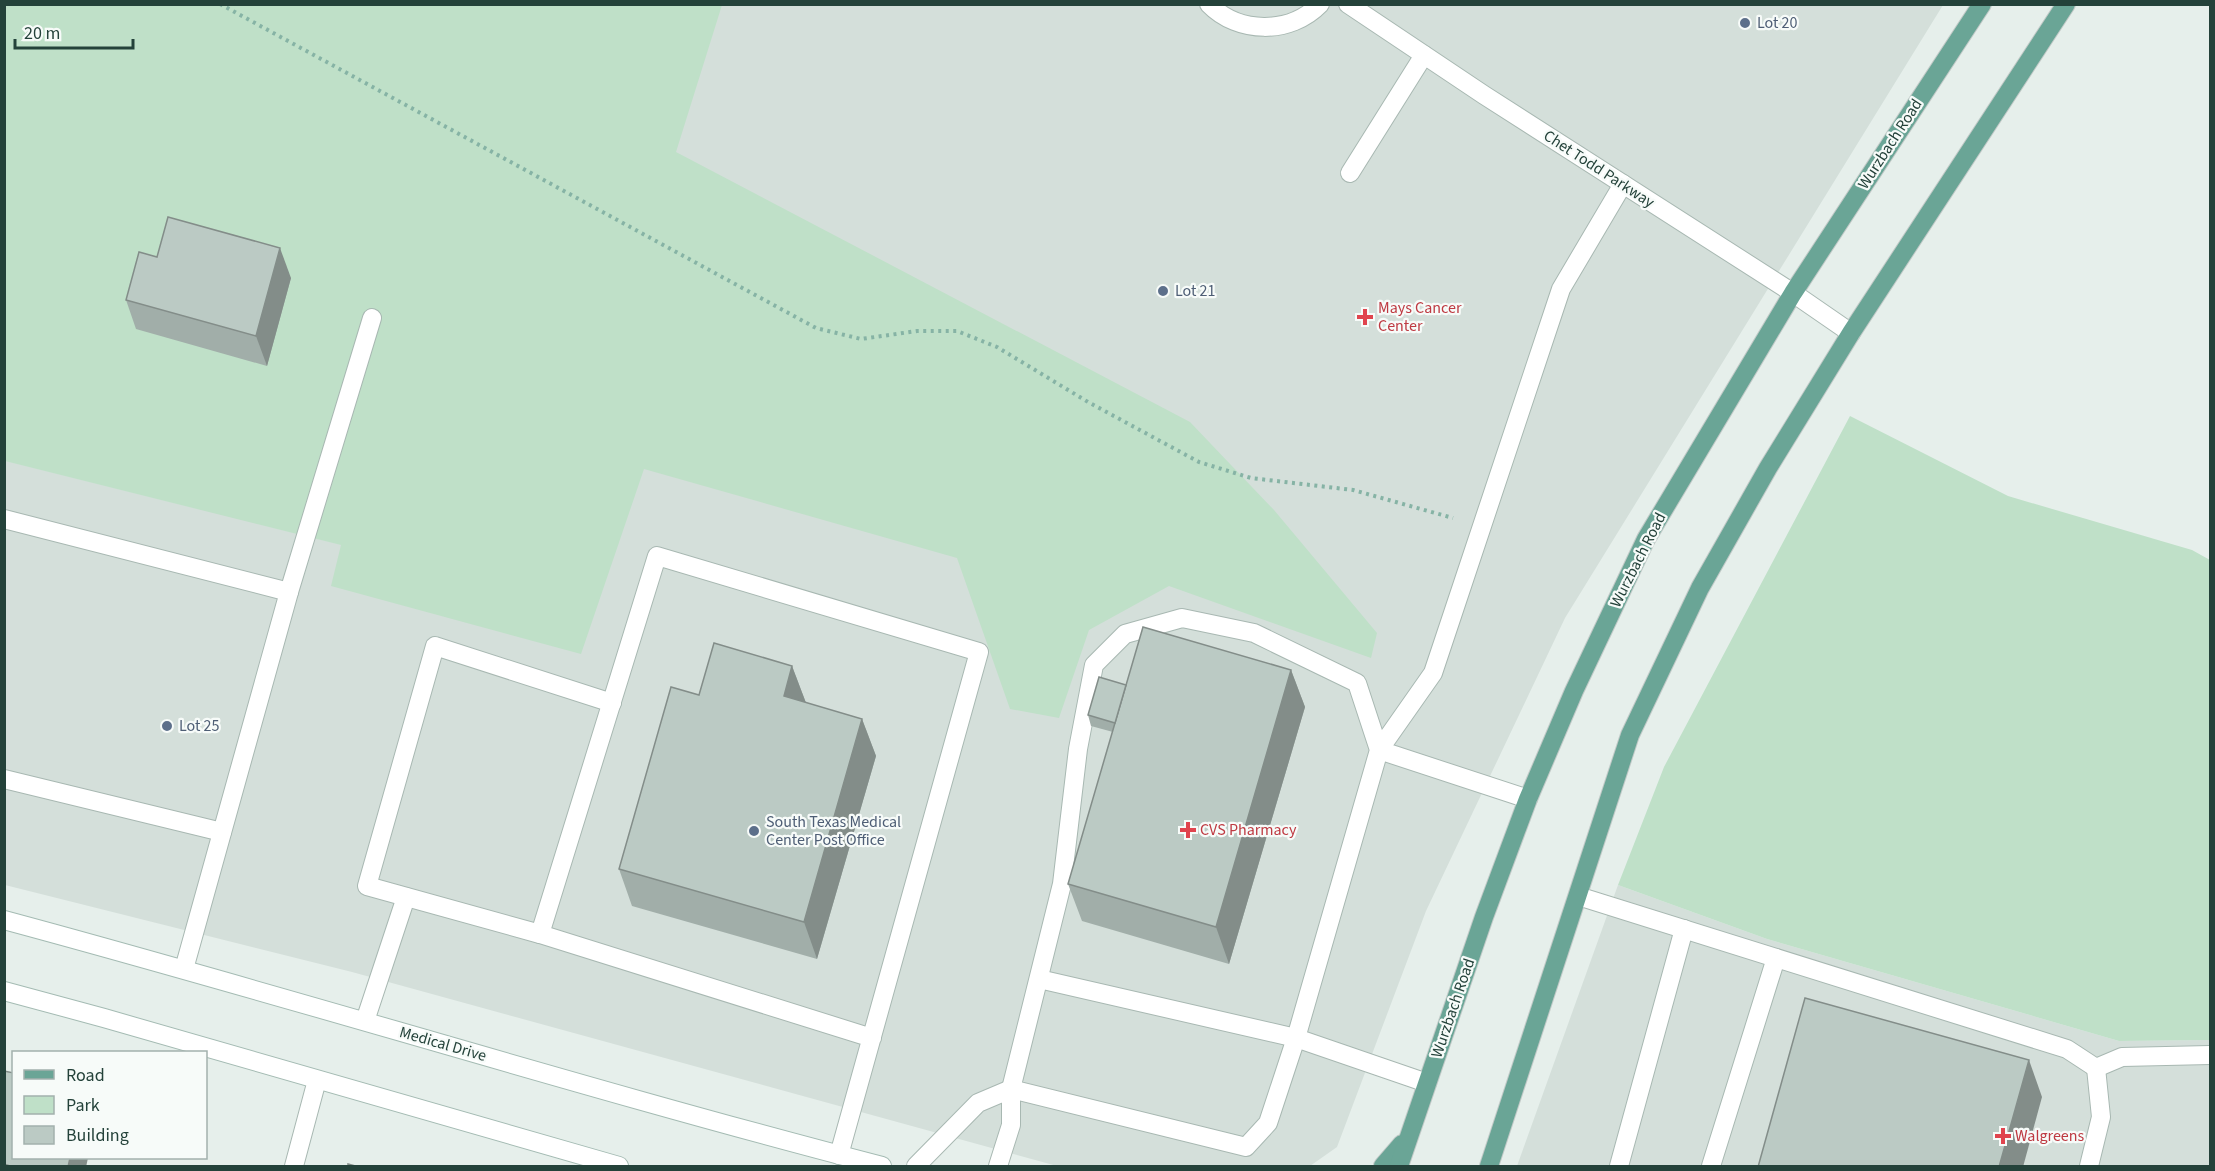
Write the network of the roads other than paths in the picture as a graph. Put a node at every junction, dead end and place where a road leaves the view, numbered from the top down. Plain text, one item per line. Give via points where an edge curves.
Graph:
1 (1209, 4) edge
2 (1320, 4) edge
3 (1348, 4) edge
4 (1982, 4) edge
5 (2066, 4) edge
6 (1424, 55) junction
7 (1350, 173) dead end
8 (1623, 184) junction
9 (1793, 292) junction
10 (372, 318) dead end
11 (1851, 333) junction
12 (4, 519) edge
13 (289, 592) junction
14 (612, 703) junction
15 (1379, 750) junction
16 (4, 779) edge
17 (1528, 799) junction
18 (222, 832) junction
19 (1578, 896) junction
20 (406, 897) junction
21 (4, 920) edge
22 (1684, 929) junction
23 (540, 934) junction
24 (1776, 958) junction
25 (184, 969) junction
26 (1039, 979) junction
27 (4, 991) edge
28 (365, 1022) junction
29 (872, 1038) junction
30 (1296, 1038) junction
31 (2211, 1055) edge
32 (2096, 1068) junction
33 (317, 1080) junction
34 (1427, 1083) junction
35 (1011, 1089) junction
36 (1409, 1136) junction
37 (839, 1155) junction
38 (1490, 1166) edge
39 (294, 1167) edge
40 (619, 1167) edge
41 (882, 1167) edge
42 (916, 1167) edge
43 (998, 1167) edge
44 (1383, 1167) edge
45 (1399, 1167) edge
46 (1619, 1167) edge
47 (1711, 1167) edge
48 (2089, 1167) edge

1 - 2 street via 1218,14 1240,25 1266,28 1291,23
3 - 6 street, Chet Todd Parkway
4 - 9 main road, Wurzbach Road
5 - 11 main road
6 - 7 street
6 - 8 street, Chet Todd Parkway
8 - 9 street, Chet Todd Parkway
8 - 15 street via 1561,289 1432,673
9 - 11 street, Chet Todd Parkway
9 - 17 main road, Wurzbach Road via 1646,539
10 - 13 street
11 - 19 main road via 1700,588 1630,735
12 - 13 street
13 - 18 street
14 - 20 street via 435,646 367,886
14 - 23 street
14 - 29 street via 657,556 980,652
15 - 17 street
15 - 26 street via 1357,683 1254,633 1182,618 1125,634 1094,665 1078,749 1062,884
15 - 30 street
16 - 18 street
17 - 34 main road, Wurzbach Road
18 - 25 street
19 - 22 street
19 - 38 main road
20 - 23 street
20 - 28 street
21 - 25 street, Medical Drive
22 - 24 street
22 - 46 street
23 - 29 street
24 - 32 street via 2067,1049
24 - 47 street
25 - 28 street, Medical Drive
26 - 30 street
26 - 35 street
27 - 33 street
28 - 37 street, Medical Drive
29 - 37 street
30 - 34 street
30 - 35 street via 1268,1123 1246,1148
31 - 32 street via 2121,1057
32 - 48 street via 2101,1118
33 - 39 street
33 - 40 street
34 - 36 main road, Wurzbach Road
35 - 42 street via 978,1103
35 - 43 street via 1011,1125
36 - 44 main road
36 - 45 main road, Wurzbach Road
37 - 41 street, Medical Drive

